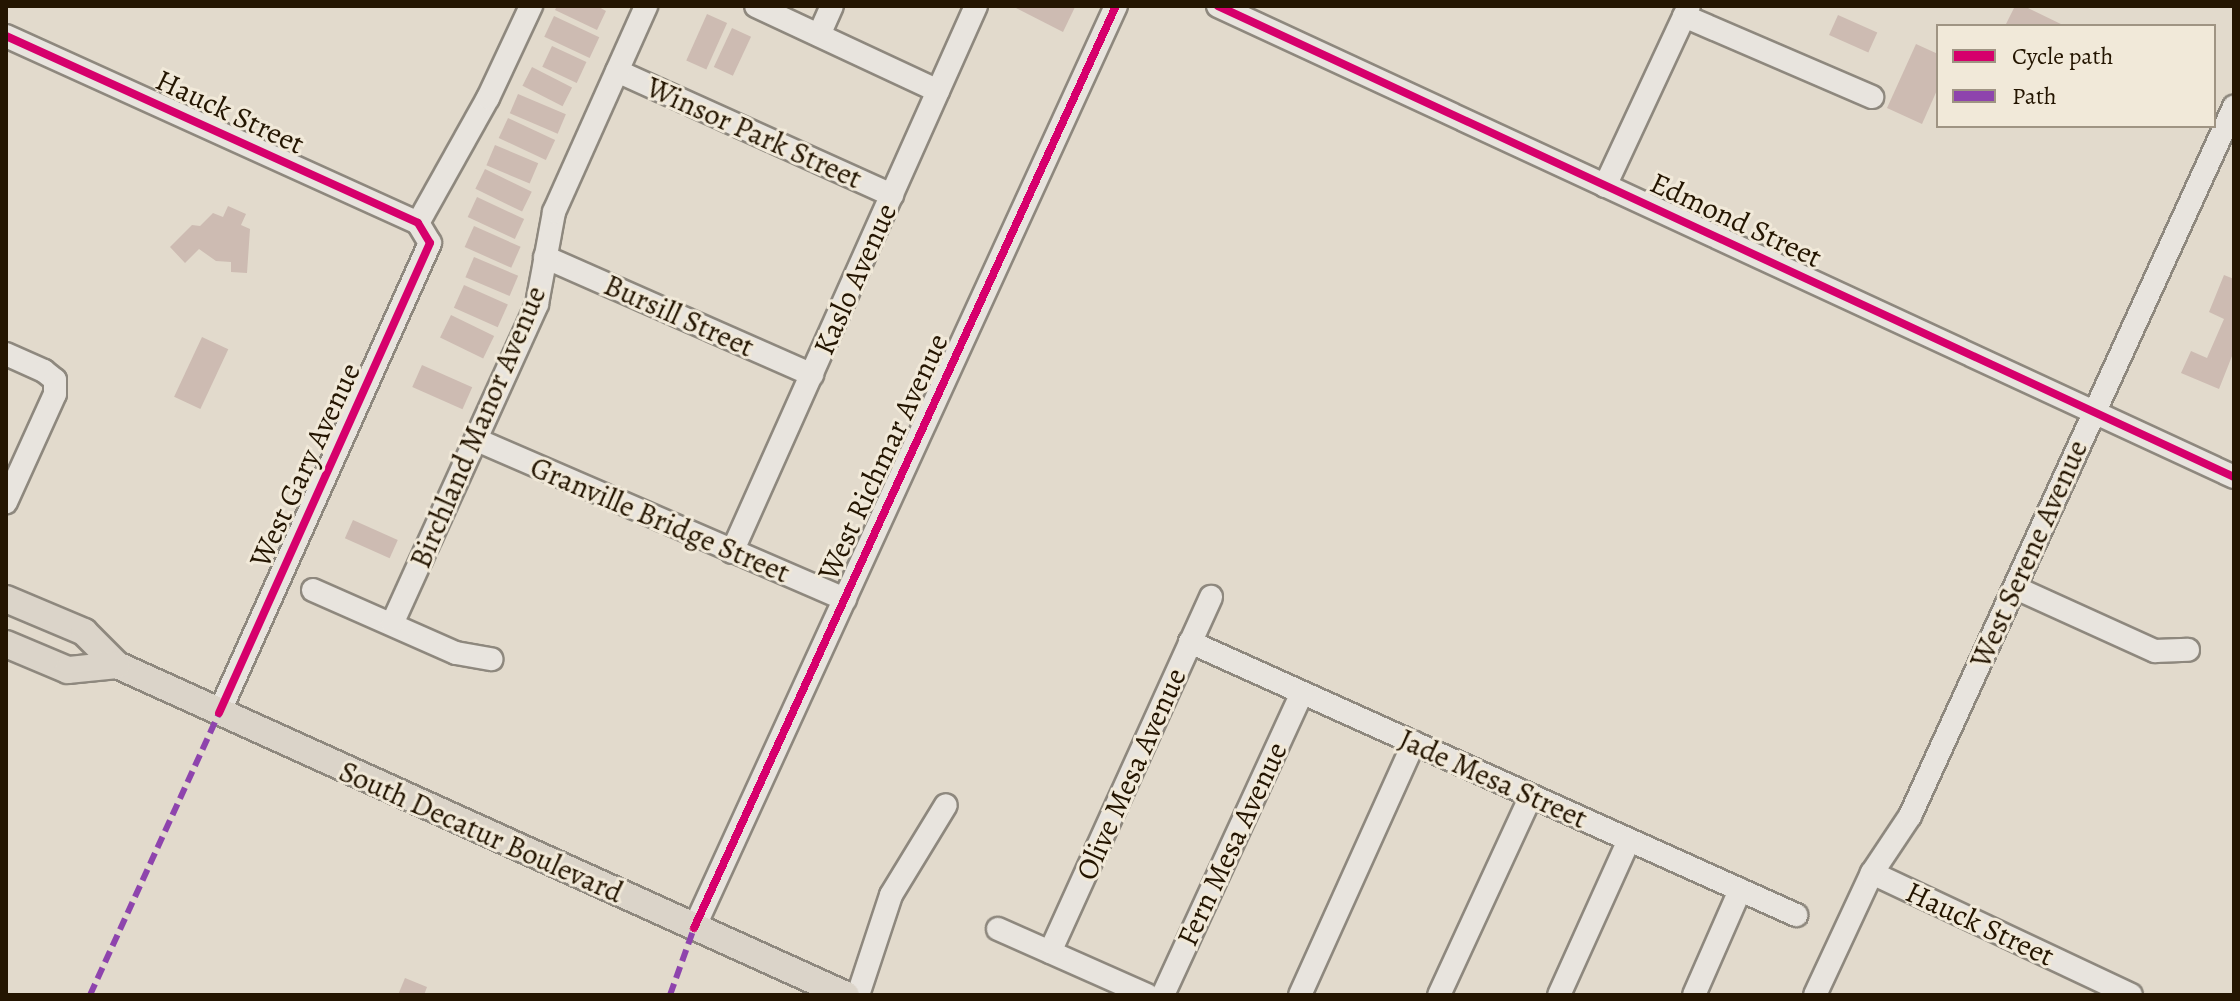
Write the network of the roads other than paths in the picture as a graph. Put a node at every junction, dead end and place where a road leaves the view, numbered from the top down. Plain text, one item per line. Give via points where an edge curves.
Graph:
1 (531, 6) edge
2 (646, 6) edge
3 (756, 6) edge
4 (832, 6) edge
5 (976, 6) edge
6 (1116, 6) edge
7 (1218, 6) edge
8 (1686, 11) edge
9 (798, 15) edge
10 (819, 35) junction
11 (6, 36) edge
12 (617, 71) junction
13 (938, 91) junction
14 (1872, 97) dead end
15 (2234, 107) edge
16 (1605, 186) junction
17 (892, 195) junction
18 (423, 230) junction
19 (545, 257) junction
20 (6, 354) edge
21 (812, 375) junction
22 (2092, 412) junction
23 (477, 440) junction
24 (2234, 477) edge
25 (9, 487) edge
26 (732, 552) junction
27 (2016, 588) junction
28 (313, 590) dead end
29 (1211, 597) dead end
30 (6, 599) edge
31 (845, 599) junction
32 (392, 624) junction
33 (1190, 642) junction
34 (6, 644) edge
35 (2188, 650) dead end
36 (491, 659) dead end
37 (117, 665) junction
38 (1302, 693) junction
39 (219, 713) junction
40 (1414, 743) junction
41 (1531, 796) junction
42 (946, 805) dead end
43 (1629, 840) junction
44 (1872, 873) junction
45 (1740, 890) junction
46 (1796, 915) dead end
47 (694, 928) junction
48 (998, 929) dead end
49 (1050, 952) junction
50 (846, 995) edge
51 (858, 995) edge
52 (1147, 995) edge
53 (1163, 995) edge
54 (1300, 995) edge
55 (1439, 995) edge
56 (1559, 995) edge
57 (1694, 995) edge
58 (1815, 995) edge
59 (2131, 995) edge

1 - 18 street, West Gary Avenue
2 - 12 street, Birchland Manor Avenue
3 - 9 street
4 - 10 street
5 - 13 street, Kaslo Avenue
6 - 31 street, West Richmar Avenue
7 - 16 street, Edmond Street
8 - 14 street
8 - 16 street
9 - 10 street
10 - 13 street
11 - 18 street, Hauck Street
12 - 17 street, Winsor Park Street
12 - 19 street, Birchland Manor Avenue via 557,203
13 - 17 street, Kaslo Avenue
15 - 22 street, West Serene Avenue
16 - 22 street, Edmond Street
17 - 21 street, Kaslo Avenue
18 - 39 street, West Gary Avenue via 428,255
19 - 21 street, Bursill Street
19 - 23 street, Birchland Manor Avenue via 537,304
20 - 25 street via 55,380 55,394
21 - 26 street, Kaslo Avenue
22 - 24 street, Edmond Street
22 - 27 street, West Serene Avenue
23 - 26 street, Granville Bridge Street
23 - 32 street, Birchland Manor Avenue
26 - 31 street, Granville Bridge Street
27 - 35 street via 2155,651
27 - 44 street, West Serene Avenue via 1910,816
28 - 32 street
29 - 33 street, Olive Mesa Avenue
30 - 37 main road, South Decatur Boulevard via 84,632
31 - 47 street, West Richmar Avenue
32 - 36 street via 456,653
33 - 38 street, Jade Mesa Street
33 - 49 street, Olive Mesa Avenue
34 - 37 main road via 68,670
37 - 39 main road, South Decatur Boulevard
38 - 40 street, Jade Mesa Street
38 - 53 street, Fern Mesa Avenue
39 - 47 main road, South Decatur Boulevard
40 - 41 street, Jade Mesa Street
40 - 54 street
41 - 43 street, Jade Mesa Street
41 - 55 street
42 - 51 street via 891,895
43 - 45 street, Jade Mesa Street
43 - 56 street
44 - 58 street, West Serene Avenue
44 - 59 street, Hauck Street
45 - 46 street, Jade Mesa Street
45 - 57 street
47 - 50 main road, South Decatur Boulevard
48 - 49 street
49 - 52 street

